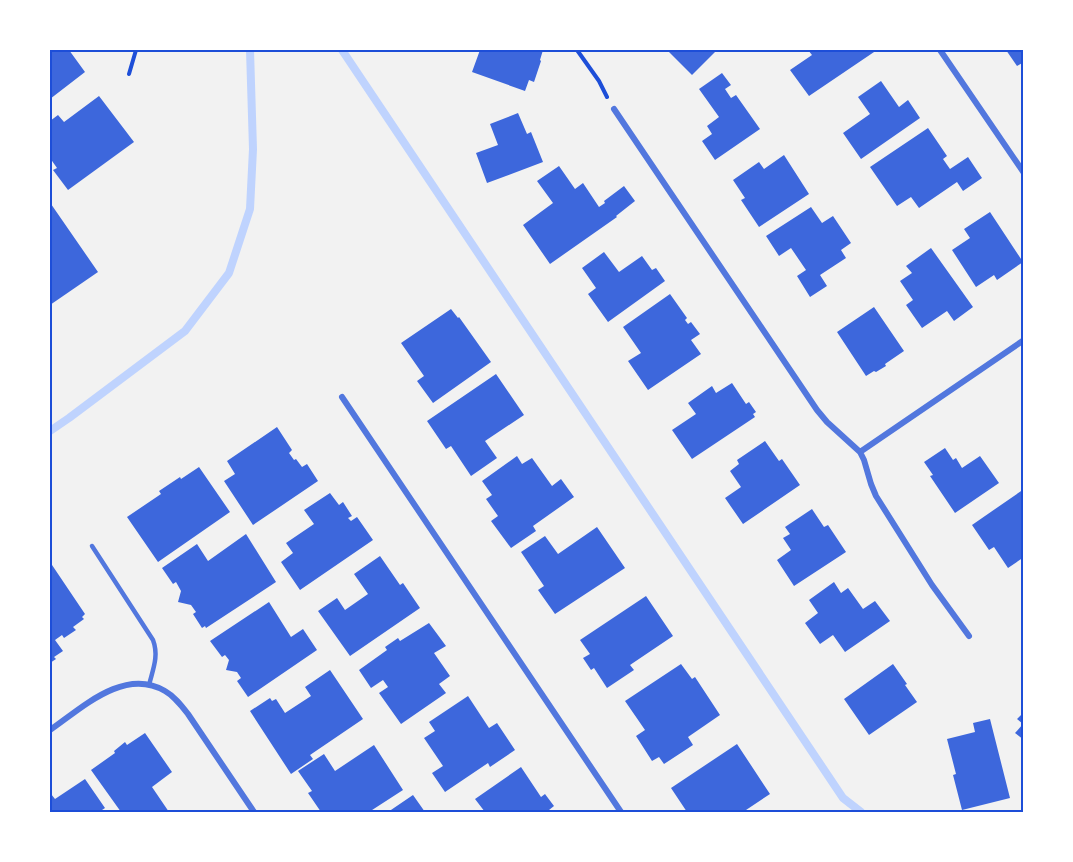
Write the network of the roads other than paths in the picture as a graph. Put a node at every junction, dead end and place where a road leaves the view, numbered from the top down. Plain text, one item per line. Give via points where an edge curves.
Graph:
1 (940, 50) edge
2 (614, 109) road end
3 (1023, 173) edge
4 (1023, 340) edge
5 (342, 397) dead end
6 (860, 452) junction
7 (92, 546) dead end
8 (969, 636) dead end
9 (149, 685) junction
10 (50, 730) edge
11 (254, 813) edge
12 (621, 813) edge

1 - 3 street
2 - 6 street via 817,410
4 - 6 street
5 - 12 street
6 - 8 street via 876,496
7 - 9 lane via 153,639 156,660
9 - 10 street via 113,688
9 - 11 street via 177,700

